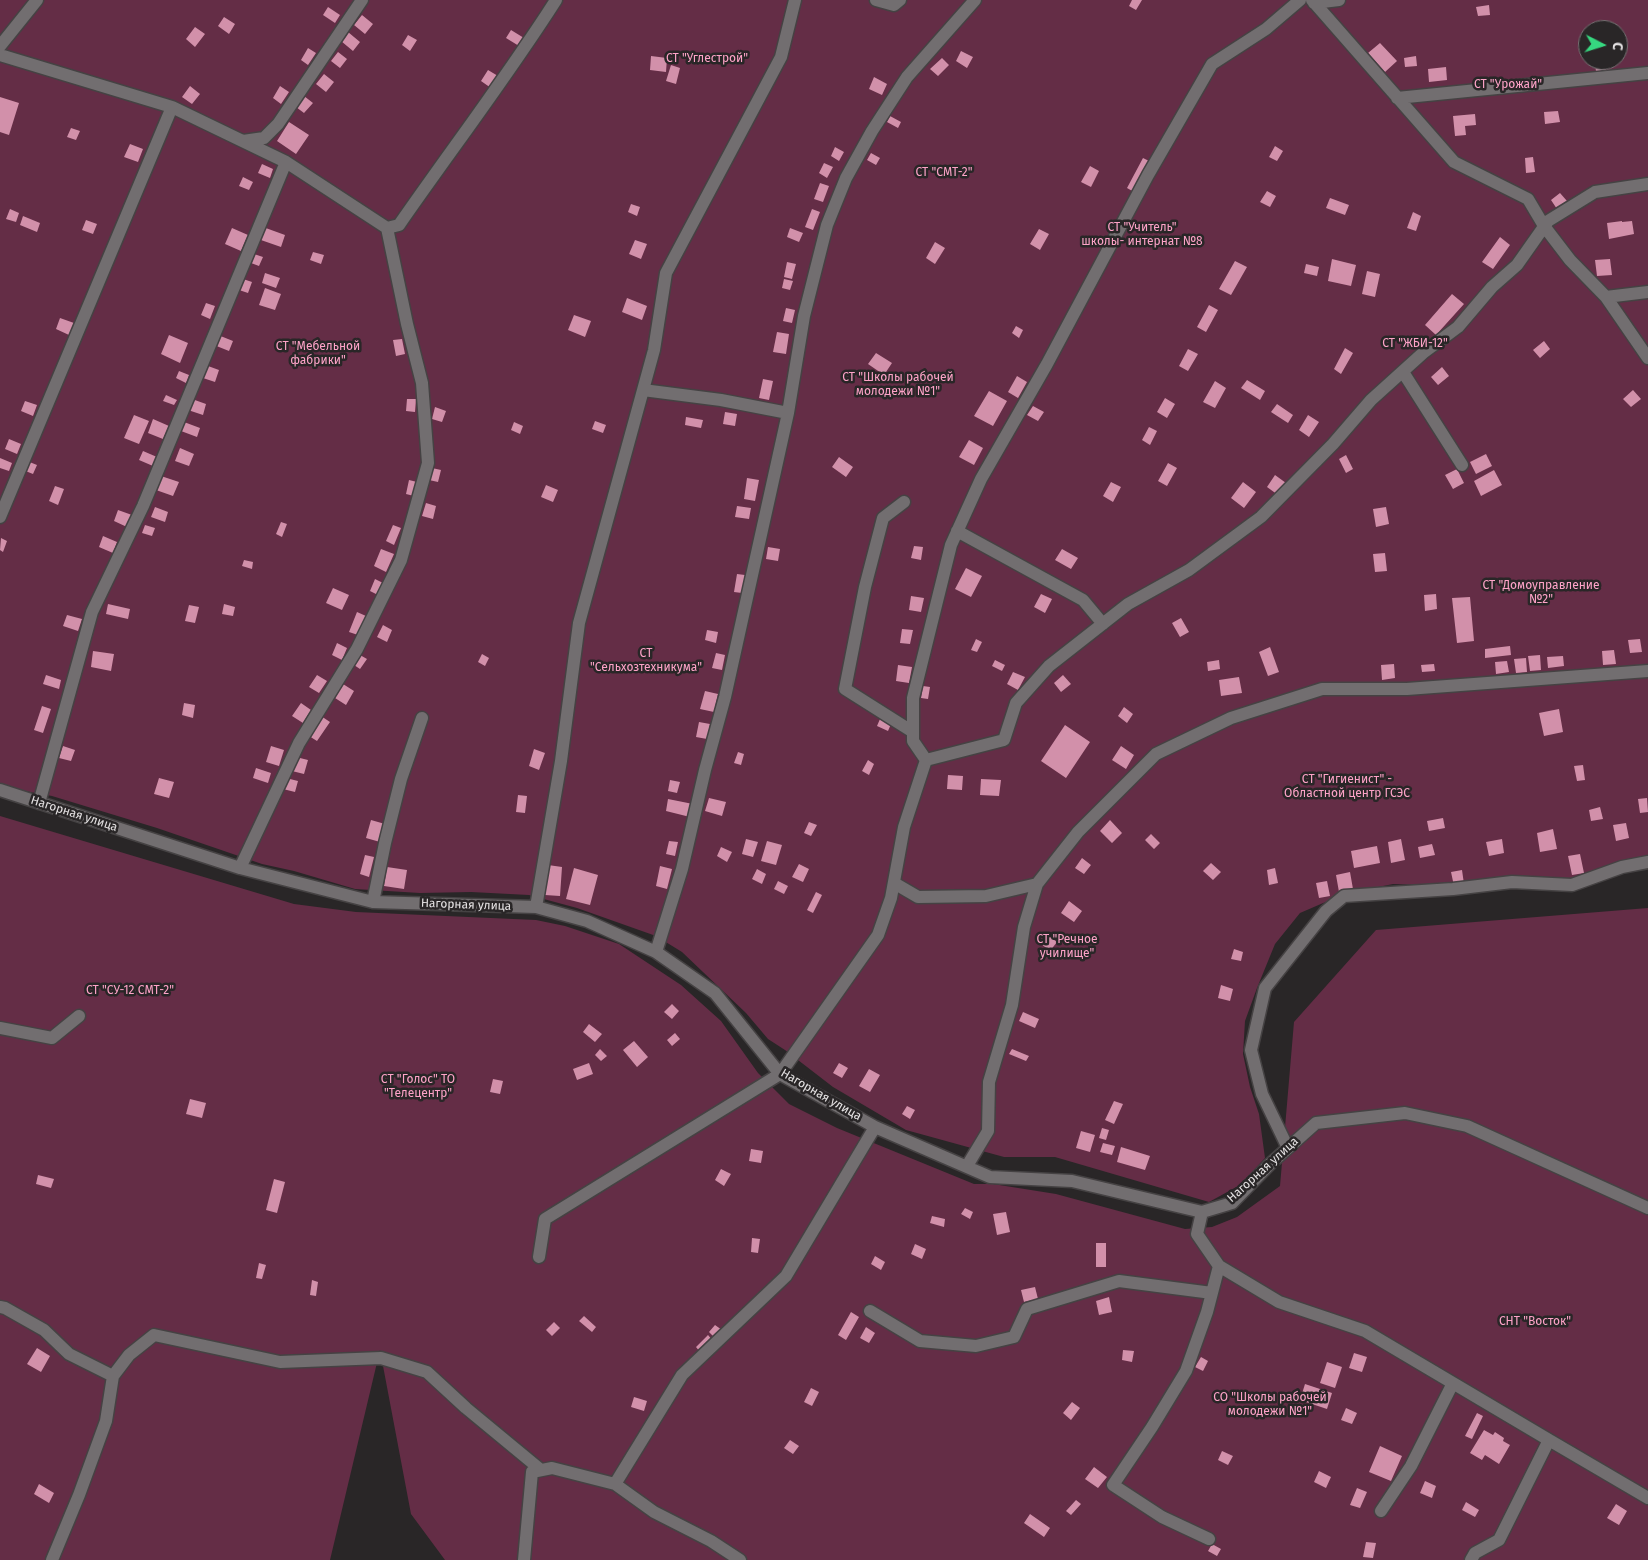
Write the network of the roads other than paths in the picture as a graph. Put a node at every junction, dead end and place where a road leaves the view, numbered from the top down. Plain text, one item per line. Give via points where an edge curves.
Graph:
1 (37, 0) edge
2 (362, 0) edge
3 (556, 0) edge
4 (795, 0) edge
5 (876, 0) edge
6 (900, 0) edge
7 (974, 0) edge
8 (1300, 0) edge
9 (1339, 0) edge
10 (1313, 1) edge
11 (0, 46) edge
12 (0, 55) edge
13 (1648, 72) edge
14 (1397, 98) junction
15 (172, 107) junction
16 (243, 141) junction
17 (286, 162) junction
18 (1648, 184) edge
19 (1544, 226) junction
20 (387, 228) junction
21 (1648, 292) edge
22 (1606, 297) junction
23 (1648, 358) edge
24 (1403, 372) junction
25 (642, 390) junction
26 (788, 413) junction
27 (1462, 465) dead end
28 (904, 502) dead end
29 (0, 516) edge
30 (957, 531) junction
31 (1103, 624) junction
32 (1648, 671) edge
33 (422, 718) dead end
34 (913, 732) junction
35 (926, 760) junction
36 (0, 790) edge
37 (39, 803) junction
38 (1648, 862) edge
39 (240, 868) junction
40 (894, 883) junction
41 (1037, 884) junction
42 (373, 902) junction
43 (536, 907) junction
44 (656, 952) junction
45 (79, 1016) dead end
46 (0, 1028) edge
47 (780, 1074) junction
48 (875, 1127) junction
49 (1288, 1148) junction
50 (967, 1166) junction
51 (1648, 1208) edge
52 (1202, 1212) junction
53 (539, 1256) dead end
54 (1219, 1266) junction
55 (1212, 1293) junction
56 (0, 1307) edge
57 (870, 1311) dead end
58 (113, 1376) junction
59 (1453, 1383) junction
60 (1549, 1440) junction
61 (541, 1470) junction
62 (615, 1484) junction
63 (1648, 1498) edge
64 (1381, 1511) dead end
65 (1209, 1539) dead end
66 (52, 1560) edge
67 (524, 1560) edge
68 (740, 1560) edge
69 (1471, 1560) edge

1 - 11 street
2 - 16 street via 278,124 264,138
3 - 20 street via 399,225
4 - 25 street via 781,58 666,273 654,350
5 - 6 street via 894,5
7 - 26 street via 907,77 846,178 827,225 804,316
8 - 30 street via 1266,29 1212,64 981,479
9 - 10 street
10 - 14 street
12 - 15 street
13 - 14 street
14 - 19 street via 1454,162 1528,200
15 - 16 street
15 - 29 street
16 - 17 street
17 - 20 street
17 - 37 street via 143,506 92,612
18 - 19 street via 1595,192
19 - 22 street via 1570,260
19 - 24 street via 1517,265 1492,286 1458,327
20 - 39 street via 422,383 428,463 401,560 357,649 299,743
21 - 22 street
22 - 23 street
24 - 27 street
24 - 31 street via 1372,400 1261,517 1189,570 1128,604
25 - 26 street
25 - 43 street via 579,623 561,761
26 - 44 street via 725,697 704,770 682,869
28 - 34 street via 884,518 865,587 845,689
30 - 31 street via 1083,600
30 - 34 street via 913,698
31 - 35 street via 1049,666 1016,703 1004,740
32 - 41 street via 1406,689 1322,689 1232,718 1156,754 1078,832
33 - 42 street via 401,779
34 - 35 street via 913,741
35 - 40 street via 904,827
36 - 37 street, Нагорная улица
37 - 39 street, Нагорная улица
38 - 49 street via 1622,867 1572,885 1512,882 1344,896 1326,911 1265,988 1251,1050 1262,1094
39 - 42 street, Нагорная улица
40 - 41 street via 918,897 986,896
40 - 47 street via 878,935
41 - 50 street via 1024,927 1012,1005 989,1082 988,1131
42 - 43 street, Нагорная улица
43 - 44 street, Нагорная улица via 587,921
44 - 47 street, Нагорная улица via 715,993
45 - 46 street via 52,1038
47 - 48 street, Нагорная улица
47 - 53 street via 545,1219
48 - 50 street, Нагорная улица
48 - 62 street via 786,1276 682,1375
49 - 51 street, Нагорная улица via 1316,1123 1404,1113 1468,1126
49 - 52 street, Нагорная улица via 1232,1203
50 - 52 street, Нагорная улица via 990,1177 1072,1181
52 - 54 street via 1197,1234
54 - 55 street
54 - 59 street via 1279,1302 1364,1331
55 - 57 street via 1119,1281 1027,1309 1014,1338 976,1346 920,1342
55 - 65 street via 1186,1371 1113,1485 1162,1517
56 - 58 street via 44,1330 69,1354
58 - 61 street via 129,1355 154,1335 280,1362 381,1358 427,1372
58 - 66 street via 106,1421
59 - 60 street
59 - 64 street via 1411,1466
60 - 63 street
60 - 69 street via 1499,1540 1475,1553
61 - 62 street via 552,1468
61 - 67 street via 532,1472
62 - 68 street via 654,1512

